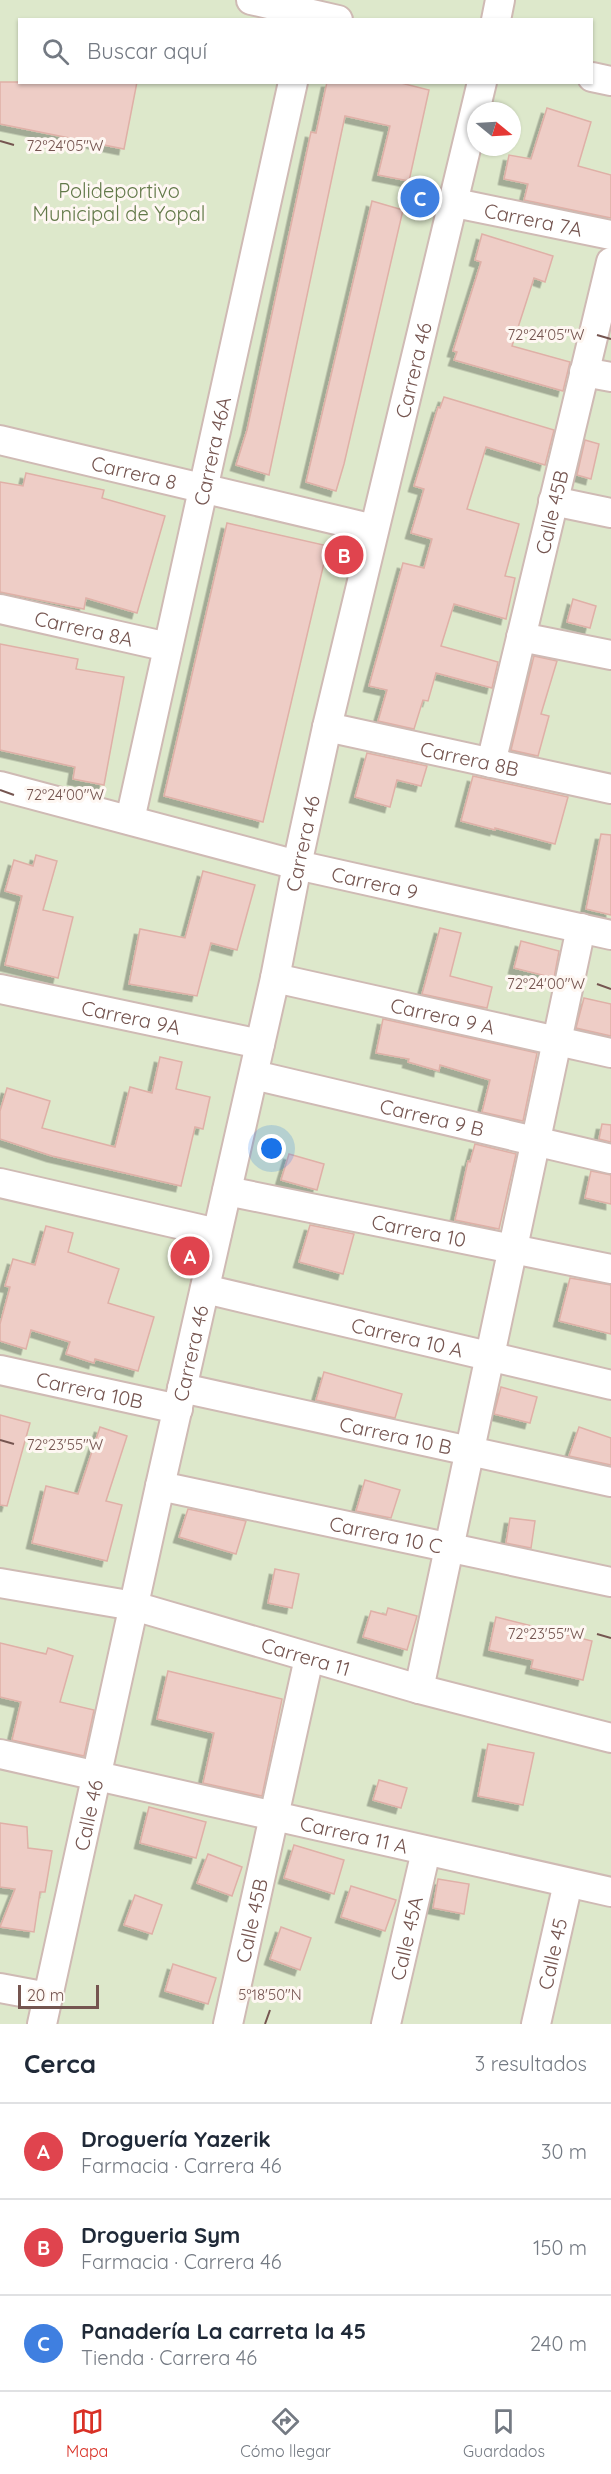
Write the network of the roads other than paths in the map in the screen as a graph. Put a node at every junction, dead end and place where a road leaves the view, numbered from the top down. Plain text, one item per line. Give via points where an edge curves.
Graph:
1 (251, 0) edge
2 (500, 0) edge
3 (309, 11) edge
4 (332, 18) edge
5 (496, 18) edge
6 (593, 77) edge
7 (611, 81) edge
8 (293, 84) edge
9 (482, 84) edge
10 (454, 203) junction
11 (611, 236) edge
12 (611, 262) edge
13 (598, 374) edge
14 (0, 440) edge
15 (202, 488) junction
16 (554, 501) junction
17 (611, 513) edge
18 (374, 529) junction
19 (0, 609) edge
20 (521, 637) junction
21 (168, 647) junction
22 (611, 655) edge
23 (327, 727) junction
24 (490, 763) junction
25 (0, 786) edge
26 (611, 789) edge
27 (130, 820) junction
28 (297, 865) junction
29 (581, 928) junction
30 (611, 935) edge
31 (275, 978) junction
32 (0, 989) edge
33 (557, 1040) junction
34 (260, 1044) junction
35 (611, 1053) edge
36 (254, 1075) junction
37 (536, 1142) junction
38 (611, 1159) edge
39 (0, 1183) edge
40 (227, 1191) junction
41 (217, 1233) junction
42 (513, 1249) junction
43 (611, 1269) edge
44 (205, 1289) junction
45 (490, 1357) junction
46 (0, 1370) edge
47 (611, 1385) edge
48 (180, 1399) junction
49 (470, 1451) junction
50 (611, 1482) edge
51 (160, 1486) junction
52 (449, 1548) junction
53 (611, 1582) edge
54 (0, 1583) edge
55 (134, 1606) junction
56 (309, 1658) junction
57 (419, 1689) junction
58 (611, 1738) edge
59 (0, 1754) edge
60 (96, 1776) junction
61 (274, 1817) junction
62 (426, 1851) junction
63 (568, 1883) junction
64 (611, 1892) edge
65 (0, 1988) edge
66 (45, 2011) edge
67 (228, 2024) edge
68 (386, 2024) edge
69 (536, 2024) edge

1 - 3 street
2 - 5 street
3 - 4 street
6 - 7 street
8 - 15 street, Carrera 46A
9 - 10 street, Carrera 46
10 - 11 street, Carrera 7A
10 - 18 street, Carrera 46
12 - 13 street, Calle 45B
13 - 16 street, Calle 45B
14 - 15 street, Carrera 8
15 - 18 street, Carrera 8
15 - 21 street, Carrera 46A
16 - 17 street
16 - 20 street, Calle 45B
18 - 23 street, Carrera 46
19 - 21 street, Carrera 8A
20 - 22 street
20 - 24 street, Calle 45B
21 - 27 street, Carrera 46A
23 - 24 street, Carrera 8B
23 - 28 street, Carrera 46
24 - 26 street, Carrera 8B
25 - 27 street, Carrera 9
27 - 28 street, Carrera 9
28 - 29 street, Carrera 9
28 - 31 street, Carrera 46
29 - 30 street, Carrera 9
29 - 33 street
31 - 33 street, Carrera 9 A
31 - 34 street, Carrera 46
32 - 34 street, Carrera 9A
33 - 35 street, Carrera 9 A
33 - 37 street
34 - 36 street, Carrera 46
36 - 37 street, Carrera 9 B
36 - 40 street, Carrera 46
37 - 38 street, Carrera 9 B
37 - 42 street
39 - 41 street
40 - 41 street, Carrera 46
40 - 42 street, Carrera 10
41 - 44 street, Carrera 46
42 - 43 street, Carrera 10
42 - 45 street
44 - 45 street, Carrera 10 A
44 - 48 street, Carrera 46
45 - 47 street, Carrera 10 A
45 - 49 street
46 - 48 street, Carrera 10B
48 - 49 street, Carrera 10 B
48 - 51 street, Carrera 46
49 - 50 street, Carrera 10 B
49 - 52 street
51 - 52 street, Carrera 10 C
51 - 55 street, Carrera 46
52 - 53 street, Carrera 10 C
52 - 57 street
54 - 55 street, Carrera 11
55 - 56 street, Carrera 11
55 - 60 street, Calle 46
56 - 57 street, Carrera 11
56 - 61 street, Calle 45B
57 - 58 street, Carrera 11
59 - 60 street, Carrera 11 A
60 - 61 street, Carrera 11 A
60 - 66 street, Calle 46
61 - 62 street, Carrera 11 A
61 - 67 street, Calle 45B
62 - 63 street, Carrera 11 A
62 - 68 street, Calle 45A
63 - 64 street, Carrera 11 A
63 - 69 street, Calle 45
65 - 66 street

